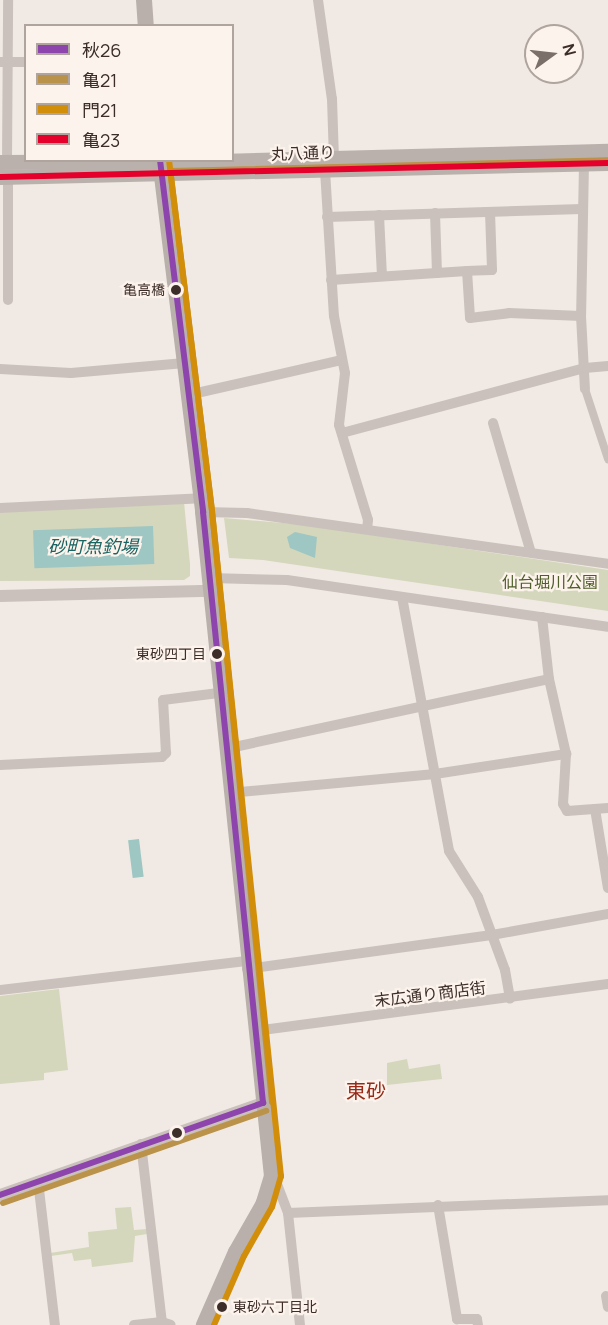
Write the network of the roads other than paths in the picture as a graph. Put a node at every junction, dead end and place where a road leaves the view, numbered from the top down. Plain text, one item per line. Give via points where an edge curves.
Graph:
1 (8, 0) edge
2 (144, 0) edge
3 (318, 0) edge
4 (147, 24) edge
5 (4, 62) edge
6 (24, 62) edge
7 (608, 151) edge
8 (608, 163) edge
9 (330, 164) junction
10 (584, 164) junction
11 (161, 166) edge
12 (4, 169) edge
13 (582, 209) junction
14 (490, 212) junction
15 (435, 213) junction
16 (379, 215) junction
17 (327, 217) junction
18 (467, 271) junction
19 (437, 273) junction
20 (382, 276) junction
21 (331, 280) junction
22 (8, 300) dead end
23 (581, 316) junction
24 (342, 360) junction
25 (184, 363) junction
26 (608, 366) edge
27 (585, 368) junction
28 (0, 369) edge
29 (585, 389) joint
30 (188, 395) junction
31 (493, 423) dead end
32 (342, 433) junction
33 (608, 459) edge
34 (202, 505) junction
35 (0, 508) edge
36 (366, 529) junction
37 (531, 553) junction
38 (608, 564) edge
39 (210, 585) junction
40 (0, 596) edge
41 (402, 597) junction
42 (542, 617) junction
43 (608, 627) edge
44 (549, 679) junction
45 (219, 693) junction
46 (424, 709) junction
47 (225, 749) junction
48 (566, 754) junction
49 (0, 765) edge
50 (435, 774) junction
51 (230, 793) junction
52 (608, 808) edge
53 (595, 810) junction
54 (608, 888) edge
55 (608, 914) edge
56 (492, 935) junction
57 (247, 965) junction
58 (608, 984) edge
59 (0, 990) edge
60 (510, 999) junction
61 (255, 1031) junction
62 (263, 1103) junction
63 (141, 1144) junction
64 (271, 1168) junction
65 (38, 1181) junction
66 (0, 1196) edge
67 (608, 1200) edge
68 (438, 1205) junction
69 (288, 1213) junction
70 (606, 1296) dead end
71 (608, 1307) edge
72 (166, 1323) edge
73 (55, 1325) edge
74 (134, 1325) edge
75 (204, 1325) edge
76 (300, 1325) edge
77 (478, 1325) edge

1 - 5 street
2 - 4 main road
3 - 9 street via 332,99
5 - 6 street
5 - 12 street
7 - 9 main road, 丸八通り
8 - 10 main road, 丸八通り
9 - 10 main road, 丸八通り
9 - 11 main road, 丸八通り
9 - 17 street
10 - 13 street
11 - 12 main road, 丸八通り
11 - 25 main road
12 - 22 street
13 - 14 street
13 - 23 street
14 - 15 street
14 - 18 street via 492,270
15 - 16 street
15 - 19 street
16 - 17 street
16 - 20 street
17 - 21 street
18 - 19 street
18 - 23 street via 470,318 509,313
19 - 20 street
20 - 21 street
21 - 24 street
23 - 27 street
24 - 30 street
24 - 32 street
25 - 28 street via 71,373
25 - 30 main road
26 - 27 street
27 - 29 street
27 - 32 street
29 - 33 street
30 - 34 main road
31 - 37 street
32 - 36 street via 368,520
34 - 35 street
34 - 36 street
34 - 39 main road
36 - 37 street
37 - 38 street
39 - 40 street
39 - 41 street via 287,580
39 - 45 main road
41 - 42 street
41 - 46 street
42 - 43 street
42 - 44 street
44 - 46 street
44 - 48 street
45 - 47 main road
45 - 49 street via 163,700 166,753 162,757
46 - 47 street
46 - 50 street
47 - 51 main road
48 - 50 street
48 - 53 street via 563,804 567,811
50 - 51 street
50 - 56 street via 449,850 478,897
51 - 57 main road
52 - 53 street
53 - 54 street
55 - 56 street
56 - 57 street
56 - 60 street
57 - 59 street
57 - 61 main road
58 - 60 street, 末広通り商店街
60 - 61 street, 末広通り商店街
61 - 62 main road
62 - 63 street
62 - 64 main road
63 - 65 street
63 - 72 street
64 - 69 street
64 - 75 main road via 264,1203 236,1252
65 - 66 street
65 - 73 street
67 - 68 street
68 - 69 street
68 - 77 street via 457,1319 477,1319
69 - 76 street
70 - 71 street
72 - 74 street

